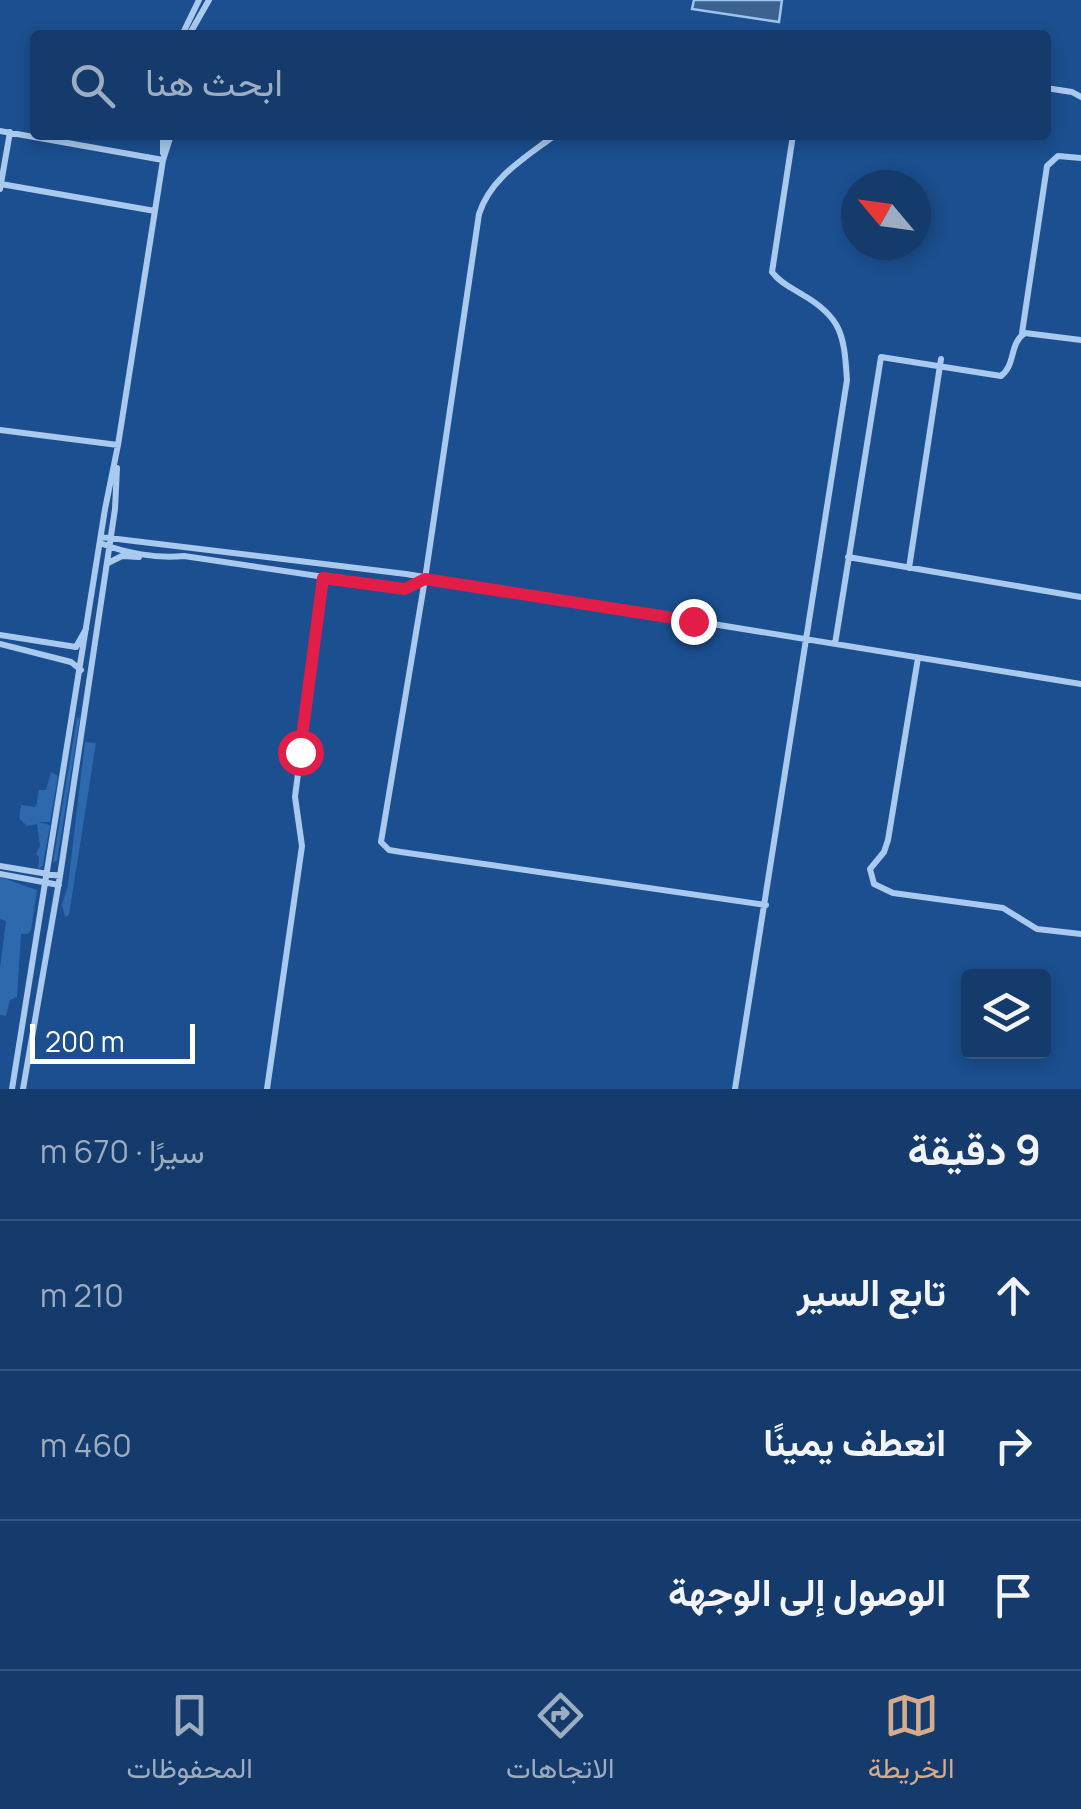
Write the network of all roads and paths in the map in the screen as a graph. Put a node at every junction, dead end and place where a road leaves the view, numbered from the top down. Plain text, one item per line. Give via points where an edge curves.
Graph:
1 (199, 0) edge
2 (209, 0) edge
3 (187, 30) edge
4 (188, 30) edge
5 (1051, 89) edge
6 (1081, 97) edge
7 (0, 131) edge
8 (10, 132) junction
9 (30, 136) edge
10 (54, 140) edge
11 (163, 140) edge
12 (170, 140) edge
13 (549, 140) edge
14 (792, 140) edge
15 (1081, 158) edge
16 (164, 160) junction
17 (0, 186) edge
18 (155, 211) junction
19 (1022, 334) junction
20 (1081, 340) edge
21 (941, 362) junction
22 (0, 430) edge
23 (118, 445) junction
24 (100, 540) junction
25 (110, 543) junction
26 (168, 557) junction
27 (848, 557) junction
28 (107, 564) junction
29 (909, 568) junction
30 (323, 578) junction
31 (425, 579) junction
32 (1081, 597) edge
33 (87, 628) junction
34 (0, 635) edge
35 (808, 639) junction
36 (0, 644) edge
37 (835, 644) junction
38 (918, 658) junction
39 (81, 670) junction
40 (1081, 684) edge
41 (0, 866) edge
42 (0, 874) edge
43 (45, 878) junction
44 (60, 881) junction
45 (766, 904) junction
46 (1081, 934) edge
47 (12, 1089) edge
48 (23, 1089) edge
49 (267, 1089) edge
50 (735, 1089) edge

1 - 3 street
2 - 4 street
5 - 6 street
7 - 8 street
8 - 9 street
8 - 17 street
10 - 16 street
11 - 16 street
12 - 16 street
13 - 31 street via 498,180 479,214
14 - 35 street via 772,272 837,322 847,380
15 - 19 street via 1058,156 1047,166
16 - 18 street
17 - 18 street
18 - 23 street
19 - 20 street
19 - 21 street via 1004,374
21 - 27 street via 879,360
21 - 29 street
22 - 23 street
23 - 24 street
23 - 25 street
24 - 25 street
24 - 33 street
25 - 26 street
25 - 28 street
25 - 31 street
26 - 28 street via 122,556
26 - 30 street
27 - 29 street
27 - 37 street
28 - 44 street
29 - 32 street
30 - 31 street via 405,589
30 - 49 street via 295,797 302,846
31 - 35 street
31 - 45 street via 383,847
33 - 34 street via 76,647
33 - 39 street
35 - 37 street
35 - 45 street
36 - 39 street
37 - 38 street
38 - 40 street
38 - 46 street via 888,840 870,869 874,884 894,893 1003,908 1037,929
39 - 43 street
41 - 43 street
42 - 43 street
43 - 44 street
43 - 47 street
44 - 48 street
45 - 50 street

